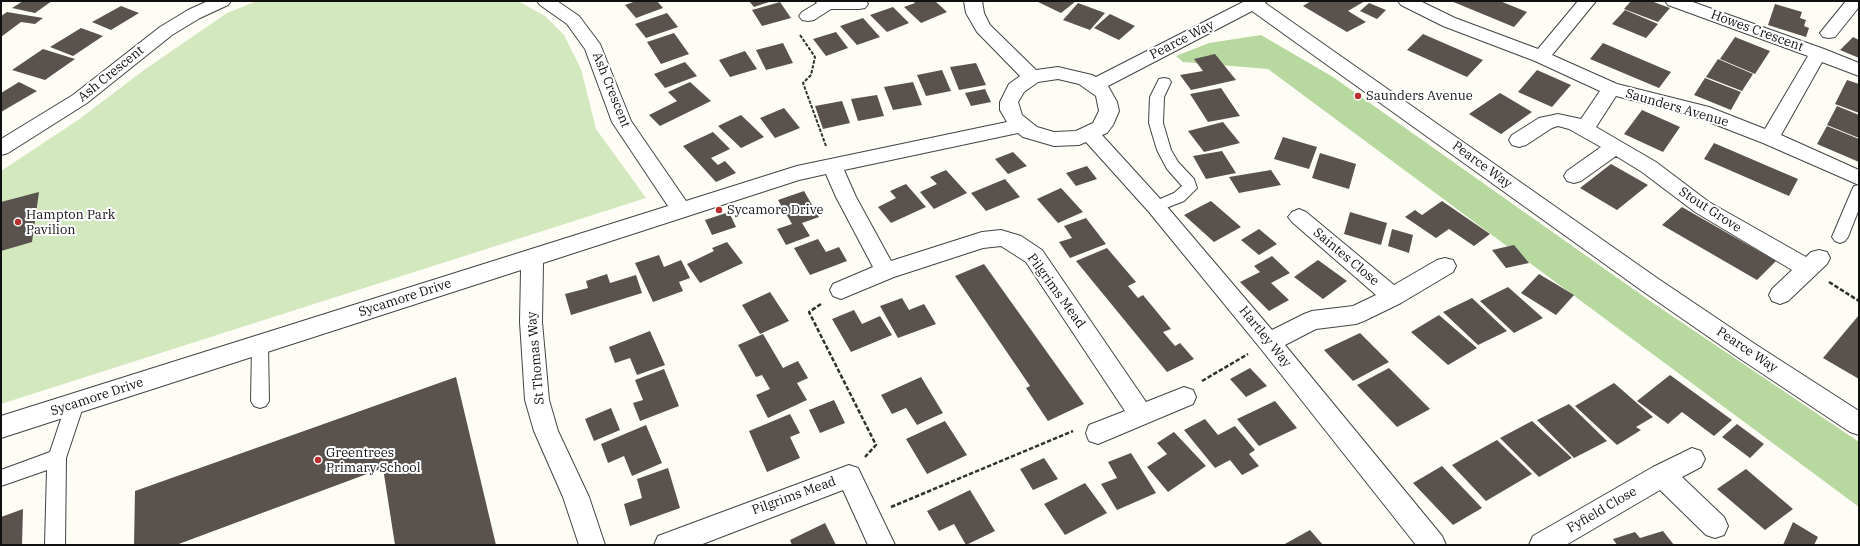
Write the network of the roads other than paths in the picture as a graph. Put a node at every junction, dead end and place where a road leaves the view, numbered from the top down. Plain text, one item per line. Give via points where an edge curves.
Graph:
1 (222, 1) edge
2 (546, 1) edge
3 (973, 1) edge
4 (1407, 1) edge
5 (1587, 1) edge
6 (1674, 1) edge
7 (1855, 1) edge
8 (1255, 2) edge
9 (826, 3) edge
10 (859, 4) dead end
11 (808, 16) road end
12 (1829, 33) dead end
13 (1818, 53) junction
14 (1541, 57) junction
15 (1859, 70) edge
16 (1032, 77) junction
17 (1164, 82) dead end
18 (1096, 86) junction
19 (1611, 89) junction
20 (1021, 126) junction
21 (1585, 129) junction
22 (1090, 134) junction
23 (1770, 138) junction
24 (1518, 140) dead end
25 (1615, 147) junction
26 (1, 148) edge
27 (832, 165) junction
28 (1574, 176) dead end
29 (1859, 178) edge
30 (1859, 190) edge
31 (1156, 207) junction
32 (681, 209) junction
33 (1299, 217) dead end
34 (1840, 237) dead end
35 (532, 258) junction
36 (1445, 266) dead end
37 (886, 271) junction
38 (841, 290) road end
39 (1780, 295) dead end
40 (1393, 297) junction
41 (1269, 342) junction
42 (260, 345) junction
43 (1184, 397) road end
44 (260, 401) dead end
45 (75, 404) junction
46 (1141, 416) junction
47 (1859, 424) edge
48 (1, 428) edge
49 (1098, 433) road end
50 (57, 458) junction
51 (1692, 459) dead end
52 (1662, 475) junction
53 (1, 478) edge
54 (1715, 526) dead end
55 (54, 545) edge
56 (592, 545) edge
57 (667, 545) edge
58 (882, 545) edge
59 (1433, 545) edge
60 (1542, 545) edge

1 - 26 street, Ash Crescent via 166,31 80,99
2 - 32 street, Ash Crescent via 573,20 590,42 601,64 622,122
3 - 16 street via 975,13 983,28
4 - 14 street, Saunders Avenue via 1449,22
5 - 14 street
6 - 13 street, Howes Crescent
7 - 12 street
8 - 18 street, Pearce Way
8 - 47 street, Pearce Way via 1649,284
9 - 10 street
9 - 11 street
13 - 15 street, Howes Crescent
13 - 23 street, Howes Crescent
14 - 19 street, Saunders Avenue
16 - 18 street via 1045,74 1072,75
16 - 20 street via 1016,88 1009,102 1010,110
17 - 31 lane via 1157,97 1156,123 1164,150 1190,188 1179,197
18 - 22 street via 1104,93 1109,111 1100,128
19 - 21 street
19 - 23 street, Saunders Avenue via 1702,112
20 - 22 street via 1054,139 1073,139
20 - 27 street, Sycamore Drive
21 - 24 street, Stout Grove via 1565,121 1552,121
21 - 25 street, Stout Grove
22 - 31 street, Hartley Way
23 - 29 street, Saunders Avenue
25 - 28 street
25 - 39 street, Stout Grove via 1650,167 1702,208 1813,263
27 - 32 street, Sycamore Drive
27 - 37 street via 846,197
30 - 34 lane
31 - 41 street, Hartley Way
32 - 35 street, Sycamore Drive
33 - 40 street, Saintes Close
35 - 42 street, Sycamore Drive
35 - 56 street, St Thomas Way via 531,322 539,407 546,431 576,497
36 - 40 street, Saintes Close
37 - 38 street, Pilgrims Mead
37 - 46 street, Pilgrims Mead via 991,238 1001,238 1025,249 1034,256
40 - 41 street, Saintes Close via 1356,315 1312,320
41 - 59 street, Hartley Way
42 - 44 lane
42 - 45 street, Sycamore Drive
43 - 46 street
45 - 48 street, Sycamore Drive
45 - 50 lane
46 - 49 street
50 - 53 lane
50 - 55 lane
51 - 52 street, Fyfield Close
52 - 54 street
52 - 60 street, Fyfield Close
57 - 58 street, Pilgrims Mead via 849,476

